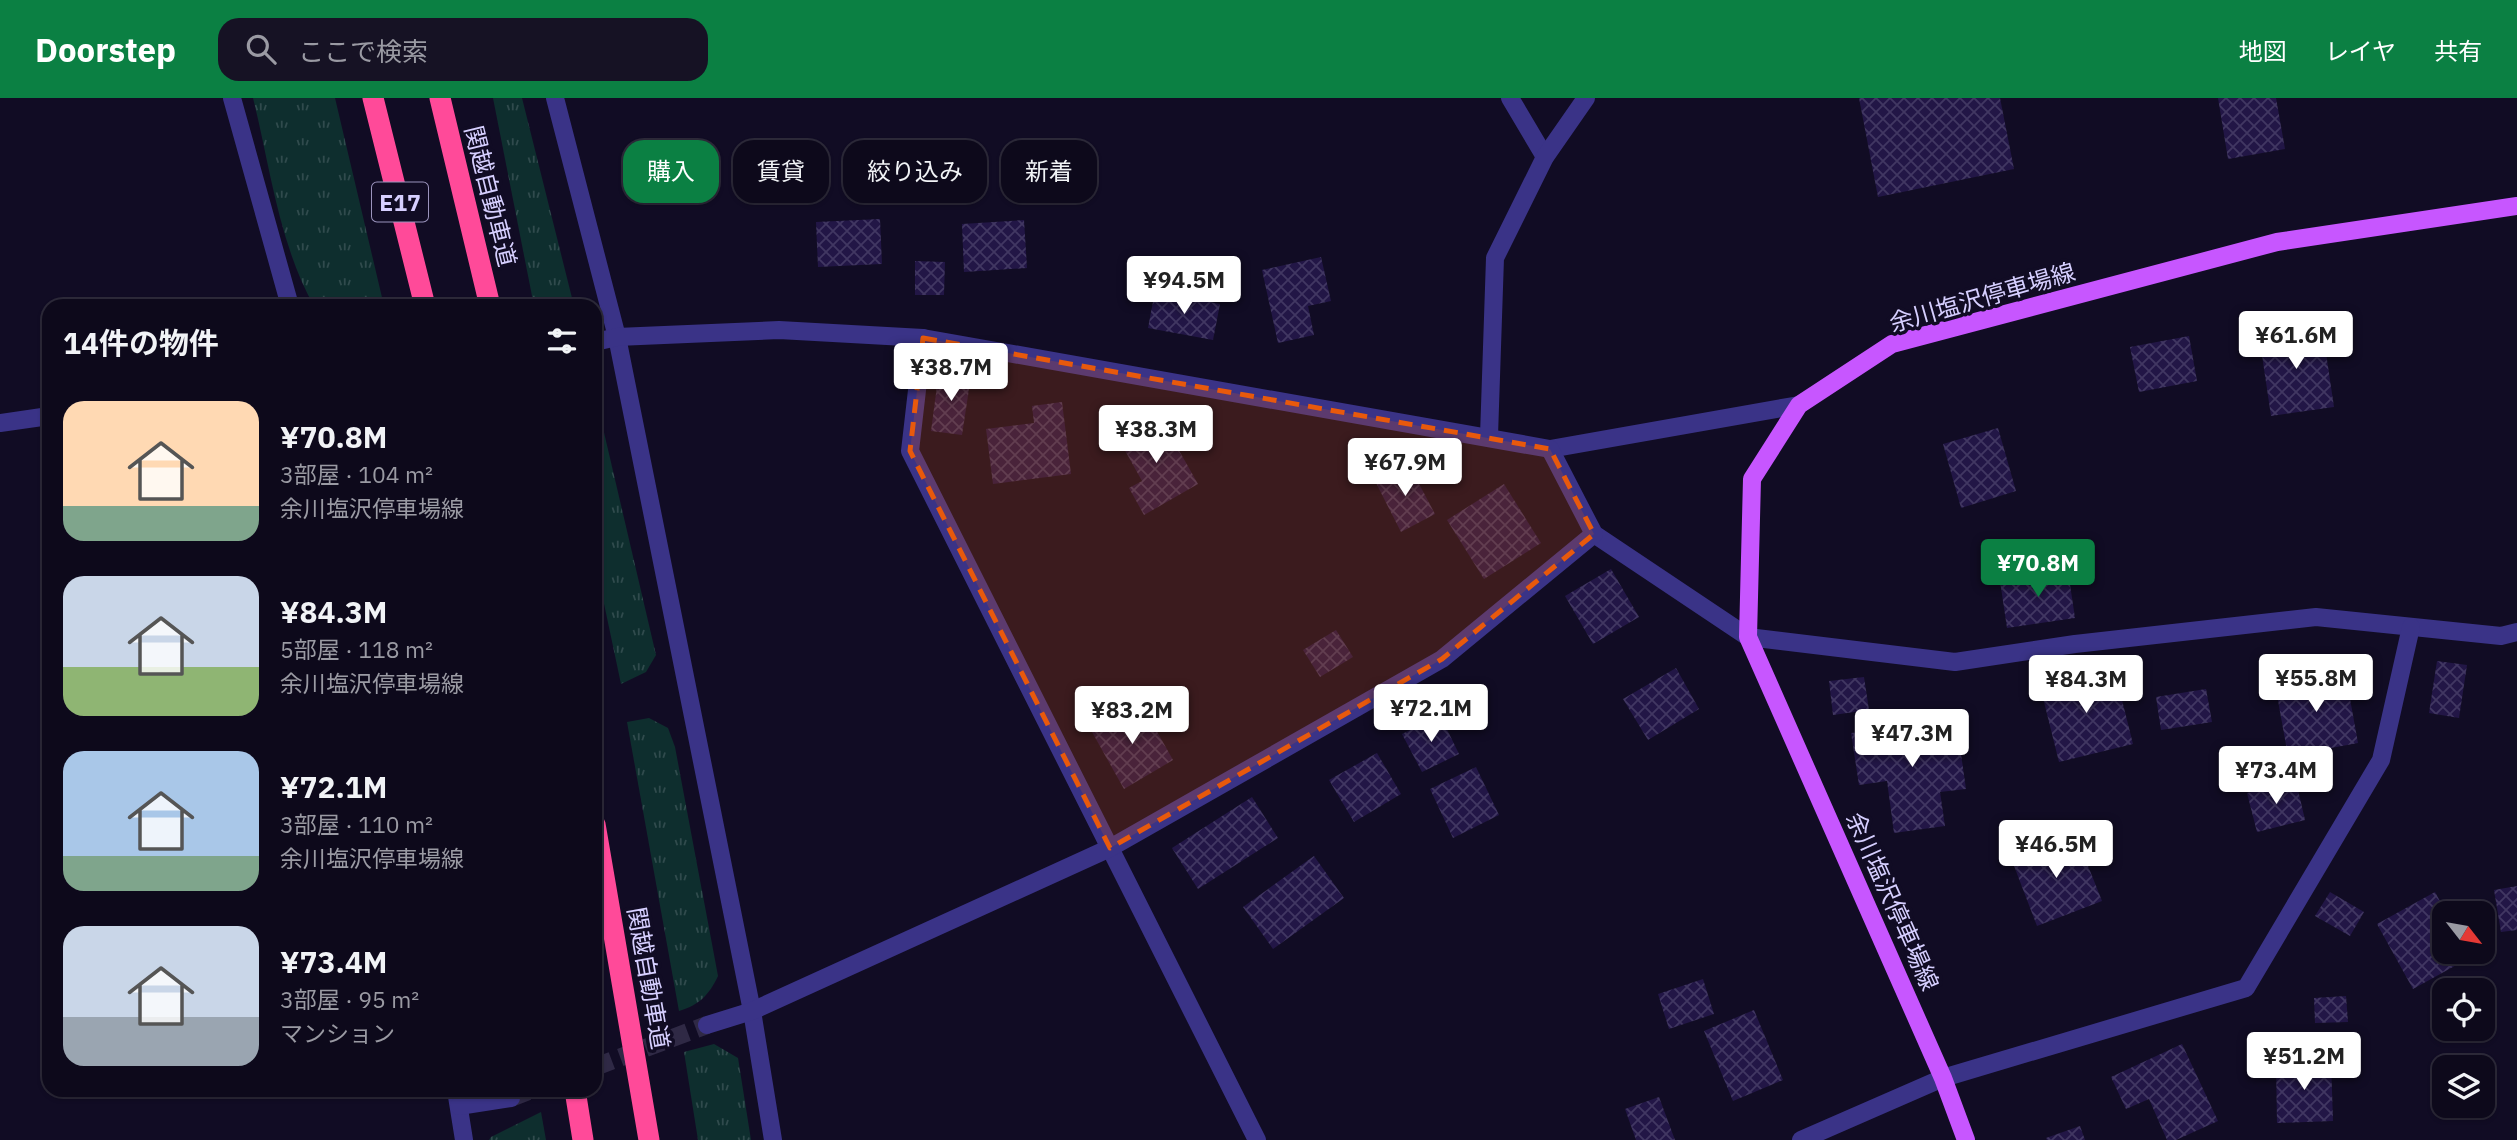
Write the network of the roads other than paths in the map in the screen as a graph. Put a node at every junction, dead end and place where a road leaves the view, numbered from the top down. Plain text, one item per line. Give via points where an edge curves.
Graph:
1 (232, 98) edge
2 (373, 98) edge
3 (440, 98) edge
4 (555, 98) edge
5 (1510, 98) edge
6 (1586, 98) edge
7 (1545, 157) junction
8 (2517, 206) edge
9 (288, 299) edge
10 (423, 299) edge
11 (488, 299) edge
12 (617, 337) junction
13 (923, 338) junction
14 (602, 340) edge
15 (1799, 405) junction
16 (42, 417) edge
17 (0, 423) edge
18 (1489, 436) junction
19 (1550, 449) junction
20 (1594, 534) junction
21 (2411, 627) junction
22 (2517, 632) edge
23 (1748, 637) junction
24 (1110, 848) junction
25 (602, 865) edge
26 (752, 1012) junction
27 (707, 1025) tunnel mouth
28 (1943, 1078) junction
29 (576, 1097) edge
30 (458, 1098) edge
31 (510, 1098) tunnel mouth
32 (464, 1140) edge
33 (583, 1140) edge
34 (649, 1140) edge
35 (773, 1140) edge
36 (1258, 1140) edge
37 (1801, 1140) edge
38 (1966, 1140) edge

1 - 9 street
2 - 10 highway, E17
3 - 11 highway, 関越自動車道 / E17
4 - 12 street
5 - 7 street
6 - 7 street
7 - 18 street via 1495,258
8 - 15 main road, 余川塩沢停車場線 via 2277,242 1892,344
12 - 13 street via 779,330
12 - 14 street
12 - 26 street
13 - 18 street
13 - 24 street via 910,451
15 - 19 street
15 - 23 main road, 余川塩沢停車場線 via 1752,479
16 - 17 street
18 - 19 street
19 - 20 street
20 - 23 street
20 - 24 street via 1442,659
21 - 22 street via 2501,636
21 - 23 street via 2316,617 1955,662
21 - 28 street via 2381,760 2246,988
23 - 28 main road, 余川塩沢停車場線
24 - 26 street
24 - 36 street
25 - 34 highway, 関越自動車道
26 - 27 street
26 - 35 street
28 - 37 street
28 - 38 main road, 余川塩沢停車場線
29 - 33 highway
30 - 31 street
30 - 32 street

